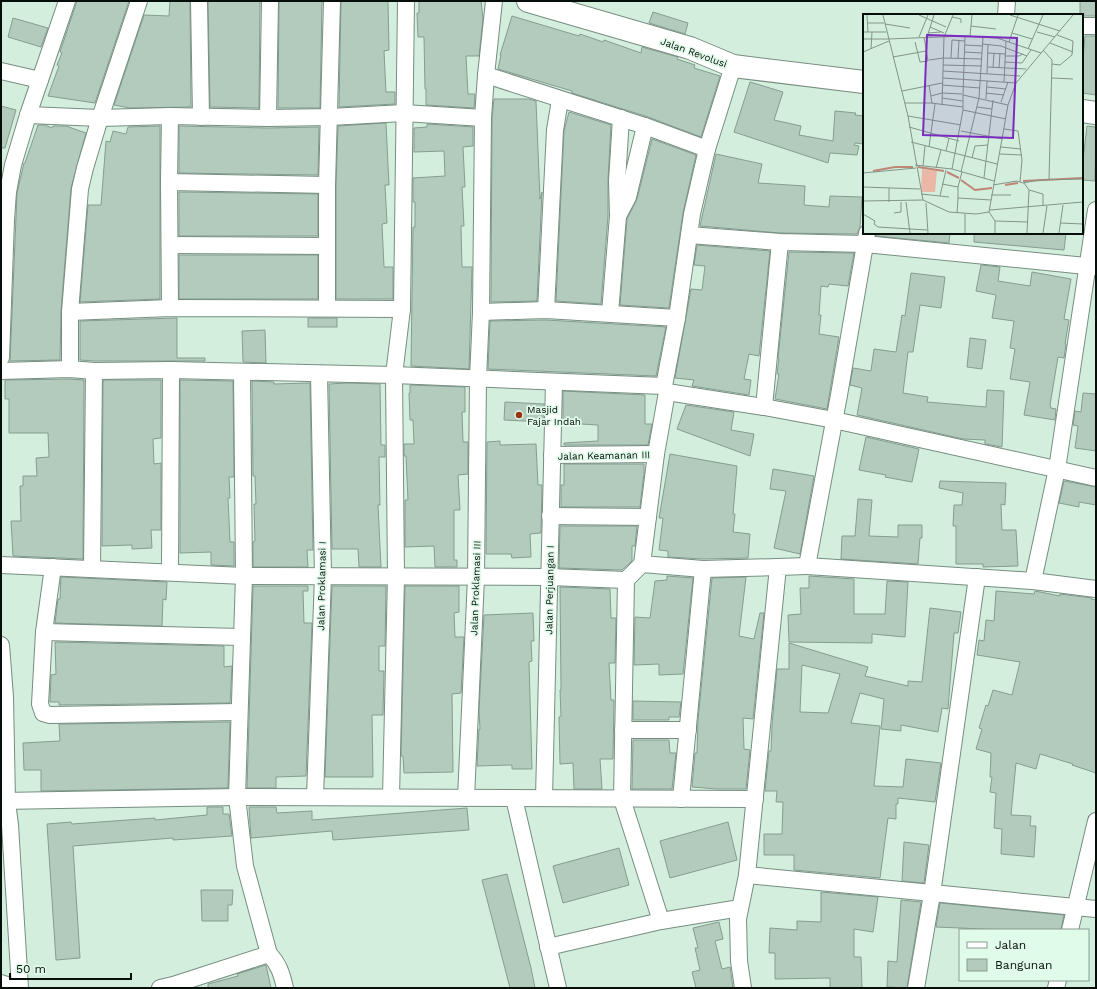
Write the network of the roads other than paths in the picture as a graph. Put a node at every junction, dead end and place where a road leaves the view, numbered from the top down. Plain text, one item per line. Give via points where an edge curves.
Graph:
1 (67, 1) edge
2 (139, 1) edge
3 (199, 1) edge
4 (270, 1) edge
5 (332, 1) edge
6 (406, 1) edge
7 (494, 1) edge
8 (528, 1) edge
9 (1007, 1) edge
10 (1006, 14) edge
11 (1083, 26) edge
12 (1096, 26) edge
13 (733, 66) junction
14 (1, 71) edge
15 (486, 75) junction
16 (40, 80) junction
17 (863, 82) edge
18 (560, 100) junction
19 (1083, 111) edge
20 (404, 113) junction
21 (1096, 113) edge
22 (28, 115) junction
23 (170, 116) junction
24 (201, 117) junction
25 (330, 117) junction
26 (100, 118) junction
27 (268, 118) junction
28 (483, 118) junction
29 (621, 118) junction
30 (645, 126) junction
31 (707, 149) junction
32 (169, 182) junction
33 (327, 185) junction
34 (1096, 210) edge
35 (618, 216) junction
36 (690, 235) junction
37 (866, 239) edge
38 (780, 242) junction
39 (170, 245) junction
40 (327, 246) junction
41 (1092, 267) edge
42 (170, 308) junction
43 (327, 308) junction
44 (402, 309) junction
45 (546, 310) junction
46 (70, 312) junction
47 (481, 312) junction
48 (610, 313) junction
49 (677, 318) junction
50 (1, 358) edge
51 (70, 369) junction
52 (171, 370) junction
53 (1, 371) edge
54 (94, 371) junction
55 (242, 372) junction
56 (319, 374) junction
57 (394, 375) junction
58 (478, 378) junction
59 (554, 382) junction
60 (666, 389) junction
61 (764, 407) junction
62 (834, 420) junction
63 (656, 454) junction
64 (552, 455) junction
65 (1057, 469) junction
66 (1096, 478) edge
67 (550, 516) junction
68 (648, 516) junction
69 (642, 564) junction
70 (1, 565) edge
71 (807, 566) junction
72 (53, 567) junction
73 (778, 567) junction
74 (92, 569) junction
75 (703, 569) junction
76 (170, 572) junction
77 (244, 576) junction
78 (323, 576) junction
79 (396, 576) junction
80 (549, 577) junction
81 (977, 577) junction
82 (476, 578) junction
83 (626, 580) junction
84 (1033, 581) junction
85 (1096, 589) edge
86 (44, 632) junction
87 (241, 638) junction
88 (1, 645) edge
89 (3, 697) edge
90 (239, 712) junction
91 (623, 730) junction
92 (688, 730) junction
93 (238, 797) junction
94 (315, 797) junction
95 (391, 797) junction
96 (466, 798) junction
97 (514, 798) junction
98 (544, 798) junction
99 (622, 799) junction
100 (681, 799) junction
101 (755, 799) junction
102 (4, 802) edge
103 (1096, 821) edge
104 (747, 875) junction
105 (932, 894) junction
106 (740, 908) junction
107 (1076, 908) junction
108 (1096, 910) edge
109 (662, 920) junction
110 (1070, 929) edge
111 (548, 947) junction
112 (269, 954) junction
113 (1, 983) edge
114 (169, 987) edge
115 (15, 988) edge
116 (20, 988) edge
117 (285, 988) edge
118 (558, 988) edge
119 (743, 988) edge
120 (916, 988) edge

1 - 16 street
2 - 26 street
3 - 24 street
4 - 27 street
5 - 25 street
6 - 20 street
7 - 15 street, Jalan Proklamasi III
8 - 13 street, Jalan Revolusi via 690,48
9 - 10 street
11 - 12 street
13 - 17 street, Jalan Revolusi
13 - 31 street
14 - 16 street
15 - 18 street
15 - 28 street, Jalan Proklamasi III
16 - 22 street
18 - 29 street
18 - 45 street via 555,130
19 - 21 street
20 - 25 street
20 - 28 street
20 - 44 street
22 - 26 street
22 - 50 street via 8,192
23 - 24 street
23 - 26 street
23 - 32 street
24 - 27 street
25 - 27 street
25 - 33 street
26 - 46 street via 80,189
28 - 47 street, Jalan Proklamasi III
29 - 30 street
29 - 35 street
30 - 31 street
30 - 35 street via 628,197
31 - 36 street via 692,214
32 - 33 street
32 - 39 street
33 - 40 street
34 - 41 street
35 - 48 street
36 - 38 street
36 - 49 street
37 - 38 street
37 - 41 street
37 - 62 street
38 - 61 street
39 - 40 street
39 - 42 street
40 - 43 street
41 - 65 street
42 - 43 street
42 - 46 street
43 - 44 street
44 - 57 street
45 - 47 street
45 - 48 street
46 - 51 street
47 - 58 street, Jalan Proklamasi III
48 - 49 street
49 - 60 street
51 - 53 street
51 - 54 street
52 - 54 street
52 - 55 street
52 - 76 street
54 - 74 street
55 - 56 street
55 - 77 street
56 - 57 street
56 - 78 street, Jalan Proklamasi I
57 - 58 street
57 - 79 street
58 - 59 street
58 - 82 street, Jalan Proklamasi III
59 - 60 street
59 - 64 street, Jalan Perjuangan I
60 - 61 street
60 - 63 street
61 - 62 street
62 - 65 street
62 - 71 street
63 - 64 street, Jalan Keamanan III
63 - 68 street
64 - 67 street, Jalan Perjuangan I
65 - 66 street
65 - 84 street
67 - 68 street
67 - 80 street, Jalan Perjuangan I
68 - 69 street
69 - 75 street
69 - 83 street
70 - 72 street
71 - 73 street
71 - 81 street
72 - 74 street
72 - 86 street
73 - 75 street
73 - 101 street
74 - 76 street
75 - 92 street
76 - 77 street
77 - 78 street
77 - 87 street
78 - 79 street
78 - 94 street, Jalan Proklamasi I
79 - 82 street
79 - 95 street
80 - 82 street
80 - 83 street
80 - 98 street, Jalan Perjuangan I
81 - 84 street
81 - 105 street
82 - 96 street, Jalan Proklamasi III
83 - 91 street
84 - 85 street
86 - 87 street
86 - 90 street via 40,708 45,714
87 - 90 street
88 - 89 street
89 - 102 street
90 - 93 street
91 - 92 street
91 - 99 street
92 - 100 street
93 - 94 street
93 - 102 street
93 - 112 street via 246,866
94 - 95 street
95 - 96 street
96 - 97 street
97 - 98 street
97 - 111 street
98 - 99 street
99 - 100 street
99 - 109 street
100 - 101 street
101 - 104 street
102 - 116 street via 10,825
103 - 107 street
104 - 105 street
104 - 106 street
105 - 107 street
105 - 120 street
106 - 109 street
106 - 119 street via 738,949
107 - 108 street
107 - 110 street
109 - 111 street
111 - 118 street
112 - 114 street
112 - 117 street via 276,961
113 - 115 street

